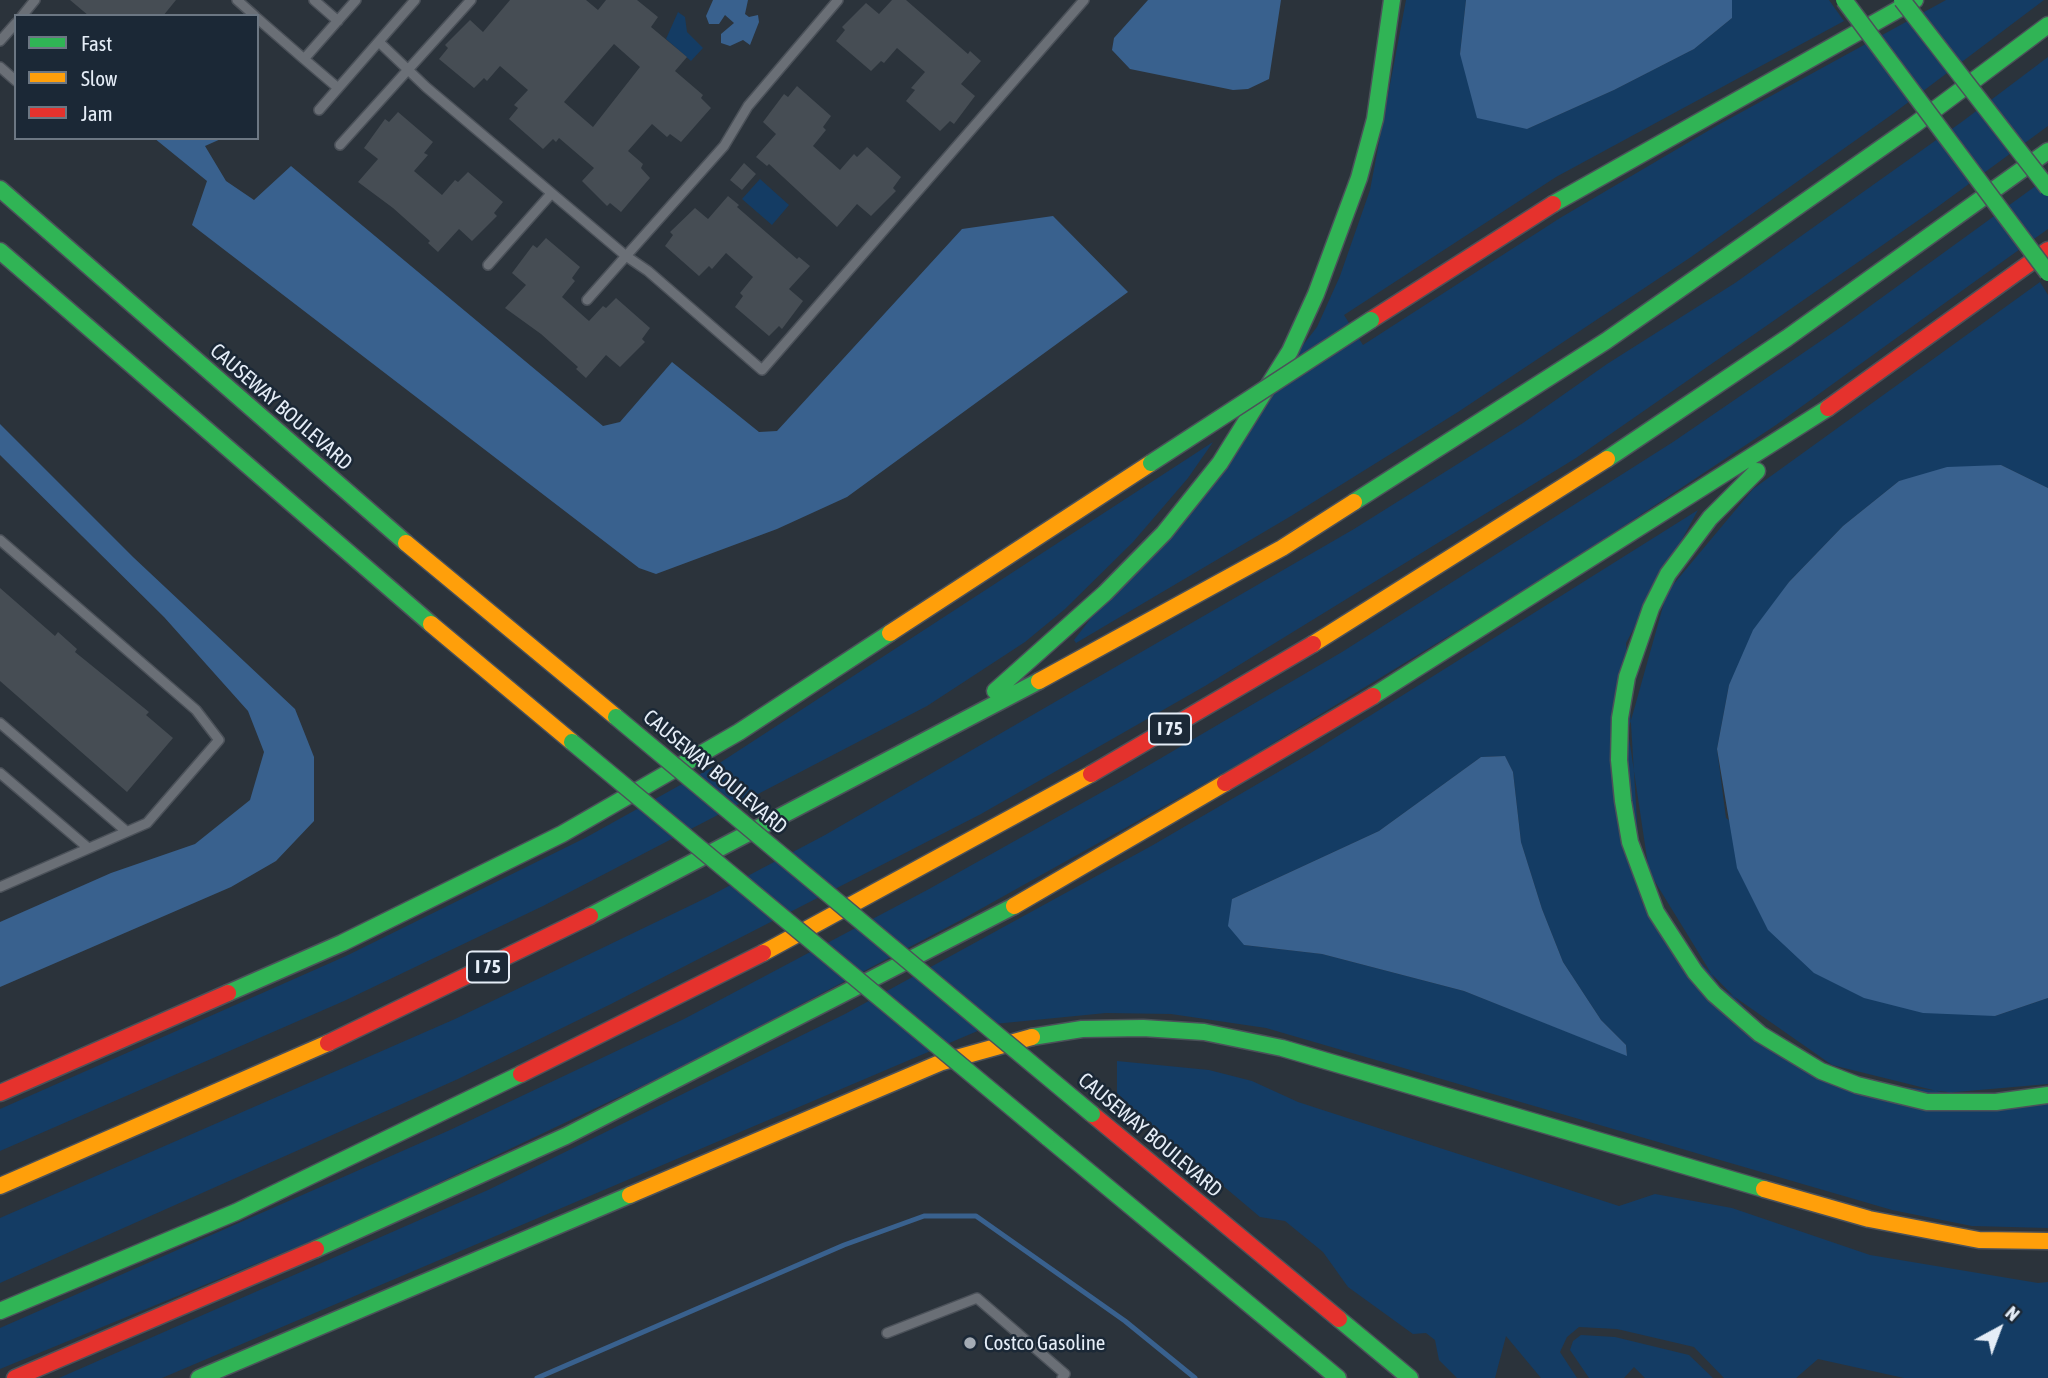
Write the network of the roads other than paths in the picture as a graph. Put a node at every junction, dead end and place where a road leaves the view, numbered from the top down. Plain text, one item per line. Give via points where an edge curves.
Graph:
1 (35, 0) edge
2 (237, 0) edge
3 (314, 0) edge
4 (356, 0) edge
5 (415, 0) edge
6 (471, 0) edge
7 (838, 0) edge
8 (1084, 0) edge
9 (1392, 0) edge
10 (1844, 0) edge
11 (1902, 0) edge
12 (1916, 0) edge
13 (24, 14) edge
14 (253, 14) edge
15 (259, 20) edge
16 (338, 21) junction
17 (14, 25) edge
18 (2048, 25) edge
19 (0, 41) edge
20 (379, 41) junction
21 (304, 59) junction
22 (0, 67) edge
23 (410, 69) junction
24 (14, 79) edge
25 (338, 88) junction
26 (319, 110) dead end
27 (340, 145) dead end
28 (2048, 151) edge
29 (2048, 188) edge
30 (0, 190) edge
31 (550, 194) junction
32 (2048, 250) edge
33 (0, 251) edge
34 (626, 256) junction
35 (488, 265) dead end
36 (2048, 273) edge
37 (587, 300) dead end
38 (1813, 419) junction
39 (0, 540) edge
40 (963, 722) junction
41 (0, 723) edge
42 (0, 773) edge
43 (126, 831) junction
44 (87, 847) junction
45 (0, 887) edge
46 (0, 1093) edge
47 (2048, 1095) edge
48 (0, 1185) edge
49 (2048, 1241) edge
50 (0, 1311) edge
51 (887, 1333) dead end
52 (15, 1378) edge
53 (199, 1378) edge
54 (1062, 1378) edge
55 (1338, 1378) edge
56 (1409, 1378) edge

1 - 13 lane
2 - 14 lane
3 - 16 lane
4 - 16 lane
5 - 20 lane
6 - 23 lane
7 - 34 lane via 753,100 724,146
8 - 34 lane via 762,370
9 - 40 main road via 1375,119 1359,178 1317,294 1290,351 1220,463 1164,533
10 - 36 main road, bridge
11 - 29 main road, bridge
12 - 46 main road, bridge via 1562,198 739,732 574,828 342,943
15 - 21 lane
16 - 21 lane
17 - 19 lane
18 - 40 main road, I 75 via 1606,341 1282,548
20 - 23 lane
20 - 25 lane
21 - 25 lane
22 - 24 lane
23 - 27 lane
23 - 31 lane
25 - 26 lane
28 - 50 main road, I 75 via 1787,338 1586,472 1212,705 1017,817 691,992 236,1212
30 - 56 main road, CAUSEWAY BOULEVARD, bridge via 438,571
31 - 34 lane
31 - 35 lane
32 - 38 main road
33 - 55 main road, bridge via 485,671
34 - 37 lane
38 - 47 main road via 1730,495 1690,542 1668,574 1637,642 1622,708 1619,760 1630,842 1642,877 1674,942 1714,994 1760,1034 1821,1071 1927,1102 1996,1102
38 - 52 main road via 1432,661 1030,897 566,1136 191,1305
39 - 43 lane via 196,710 219,740 147,823
40 - 48 main road, I 75 via 438,992
41 - 43 lane
42 - 44 lane
43 - 44 lane
44 - 45 lane
49 - 53 main road via 1979,1240 1869,1219 1269,1045 1204,1032 1082,1028 942,1062
51 - 54 lane via 976,1298 1065,1374

